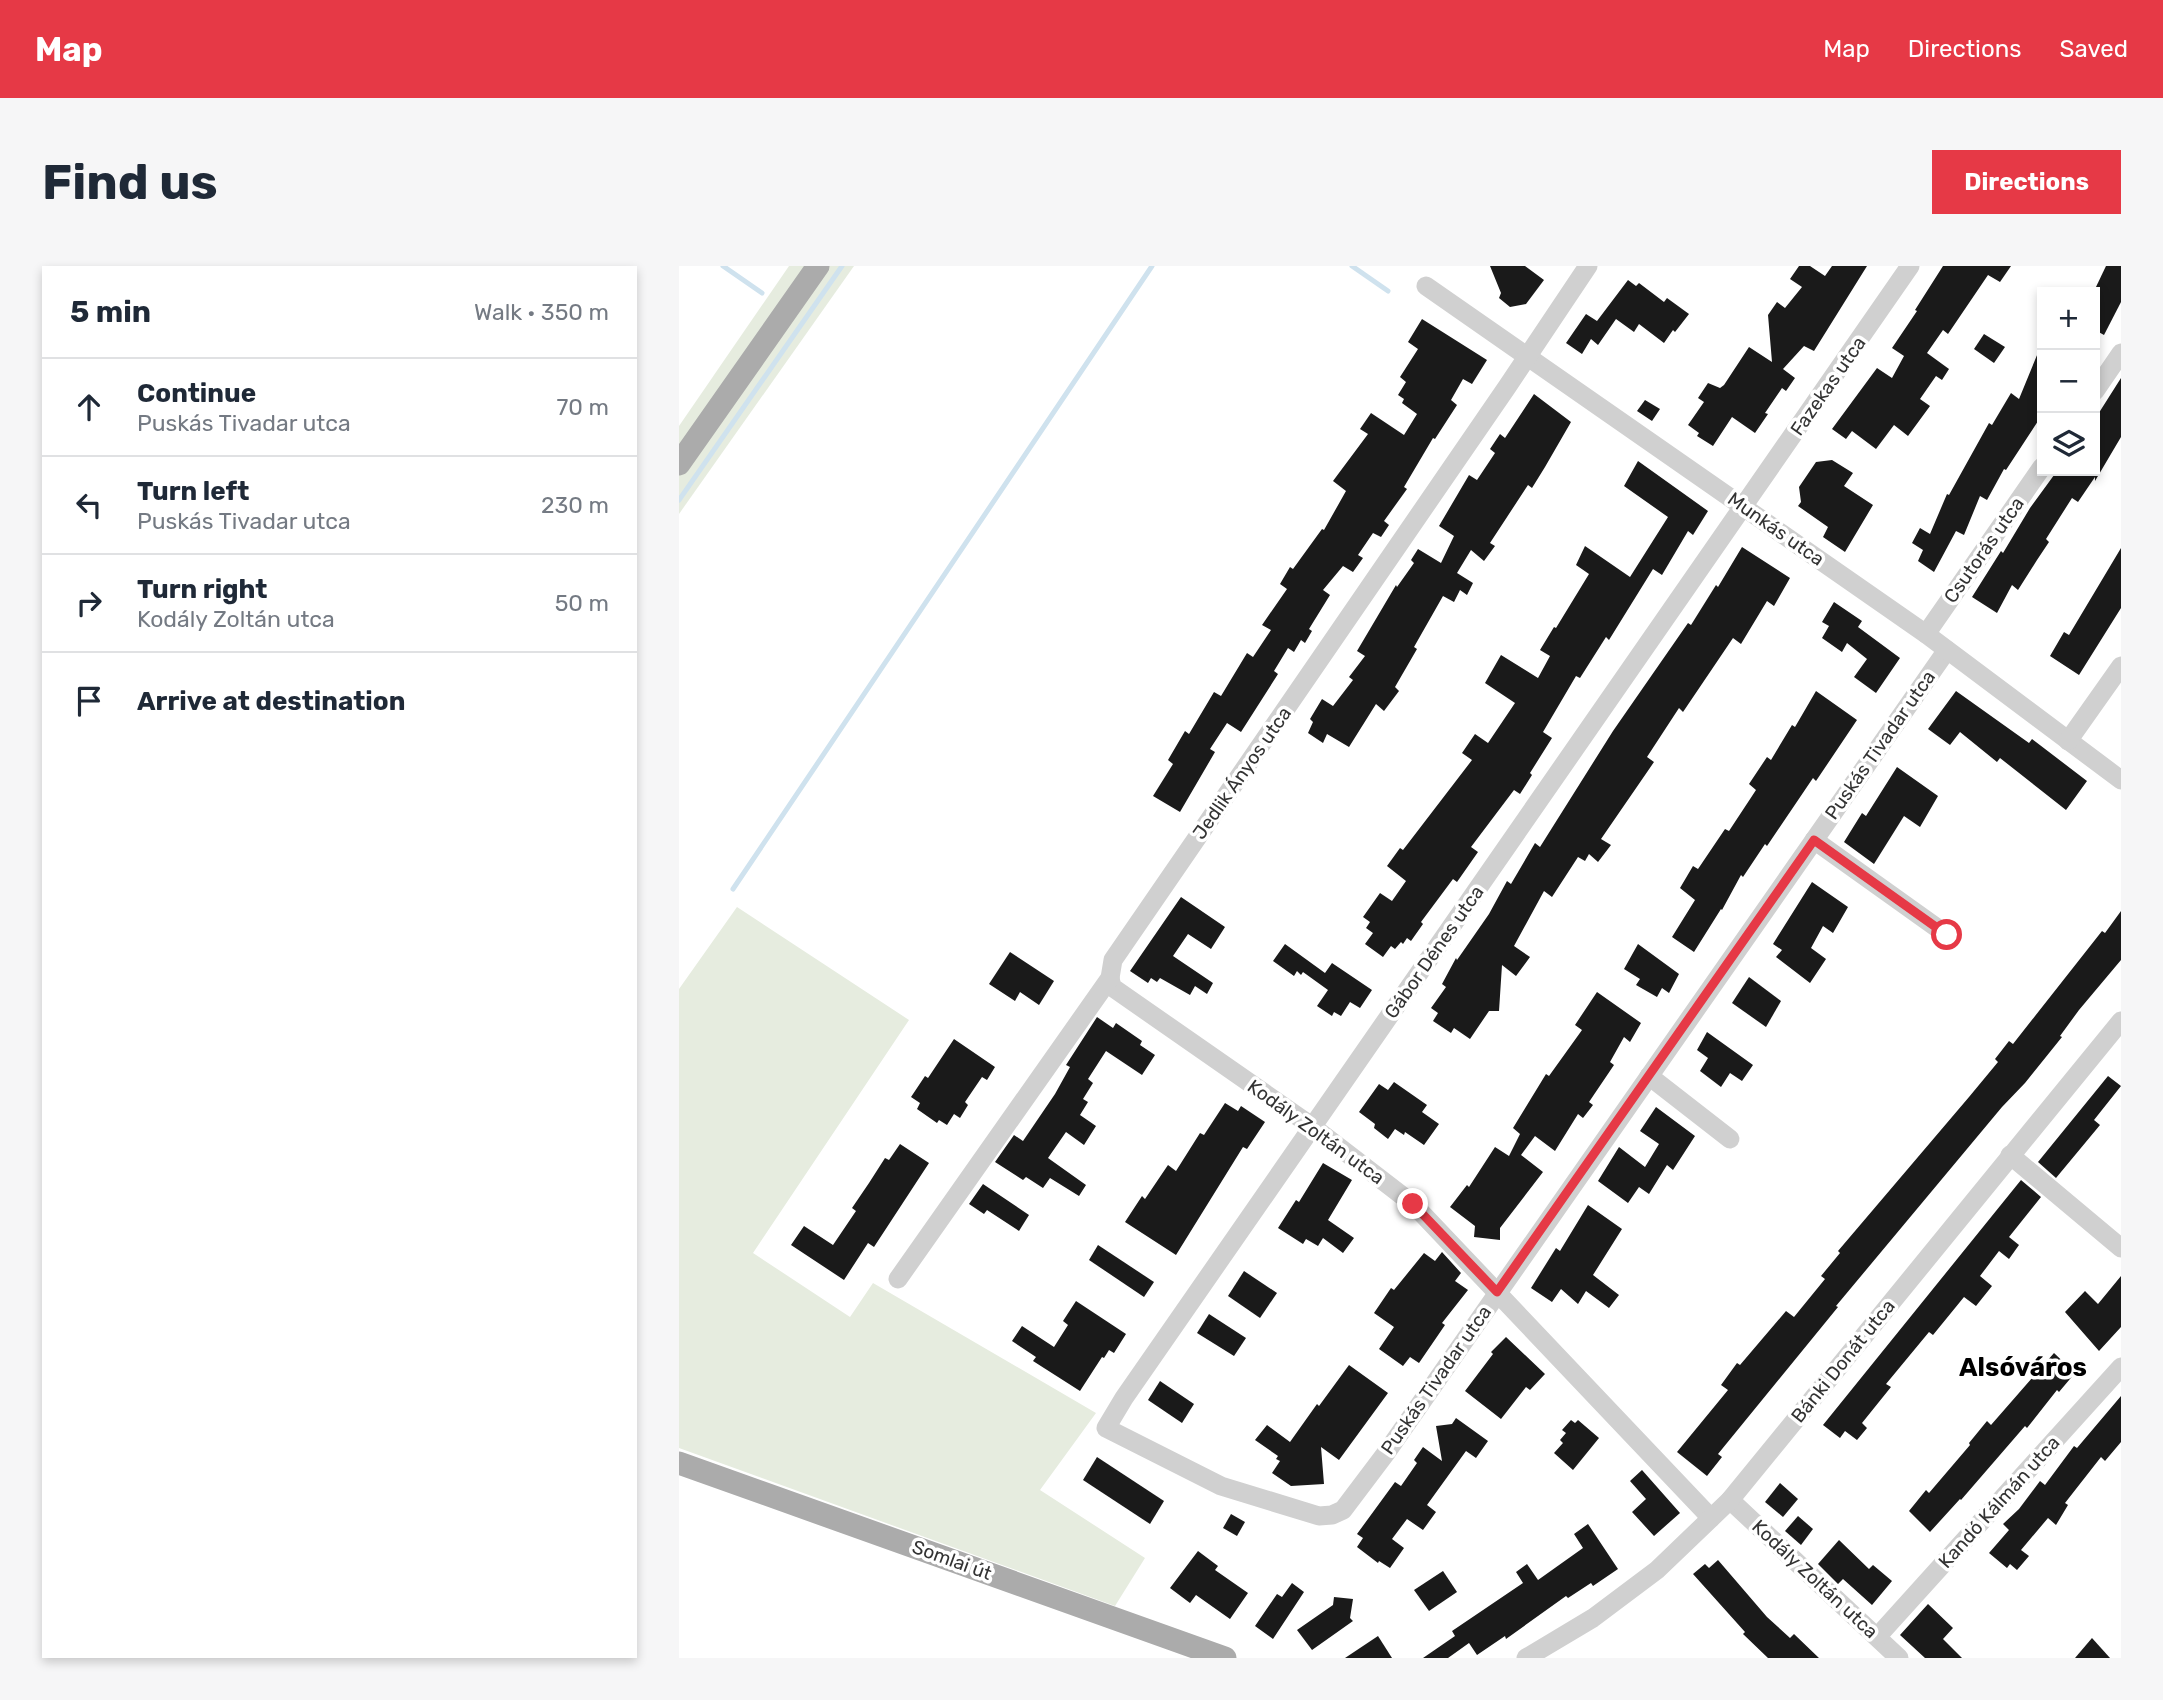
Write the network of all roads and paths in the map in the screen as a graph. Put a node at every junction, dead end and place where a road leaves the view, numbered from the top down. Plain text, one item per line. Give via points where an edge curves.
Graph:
1 (818, 266) edge
2 (1588, 266) edge
3 (1910, 266) edge
4 (1426, 286) dead end
5 (2121, 354) edge
6 (1528, 355) junction
7 (2100, 384) edge
8 (679, 464) edge
9 (2037, 474) edge
10 (1745, 506) junction
11 (1926, 634) junction
12 (1947, 650) junction
13 (2121, 666) edge
14 (2069, 741) junction
15 (2121, 780) edge
16 (1814, 840) junction
17 (1947, 935) dead end
18 (1110, 978) junction
19 (2121, 1021) edge
20 (1649, 1076) junction
21 (1313, 1127) junction
22 (1730, 1139) dead end
23 (2010, 1155) junction
24 (2121, 1248) edge
25 (898, 1279) dead end
26 (1497, 1292) junction
27 (2121, 1367) edge
28 (1123, 1398) joint
29 (679, 1463) edge
30 (1730, 1500) junction
31 (1711, 1518) junction
32 (1877, 1637) junction
33 (1225, 1658) edge
34 (1526, 1658) edge
35 (1899, 1658) edge

1 - 8 main road
2 - 6 street, Jedlik Ányos utca
3 - 10 street, Fazekas utca
4 - 6 street, Munkás utca
5 - 7 street
6 - 10 street, Munkás utca
6 - 18 street, Jedlik Ányos utca via 1113,960
9 - 11 street, Csutorás utca
10 - 11 street, Munkás utca
10 - 21 street, Gábor Dénes utca
11 - 12 street, Munkás utca
12 - 14 street, Munkás utca
12 - 16 street, Puskás Tivadar utca
13 - 14 street
14 - 15 street, Munkás utca
16 - 17 street, Puskás Tivadar utca
16 - 20 street, Puskás Tivadar utca
18 - 21 street, Kodály Zoltán utca via 1112,987
18 - 25 street, Jedlik Ányos utca
19 - 23 street, Bánki Donát utca
20 - 22 street
20 - 26 street, Puskás Tivadar utca
21 - 26 street, Kodály Zoltán utca via 1413,1204
21 - 28 street, Gábor Dénes utca
23 - 24 street
23 - 30 street, Bánki Donát utca
26 - 28 street, Puskás Tivadar utca via 1386,1453 1343,1510 1332,1515 1319,1517 1221,1486 1106,1428
26 - 31 street, Kodály Zoltán utca
27 - 32 street, Kandó Kálmán utca
29 - 33 main road, Somlai út
30 - 31 street, Bánki Donát utca
30 - 32 street, Kodály Zoltán utca
31 - 34 street, Bánki Donát utca via 1657,1570 1593,1618
32 - 35 street, Kodály Zoltán utca

